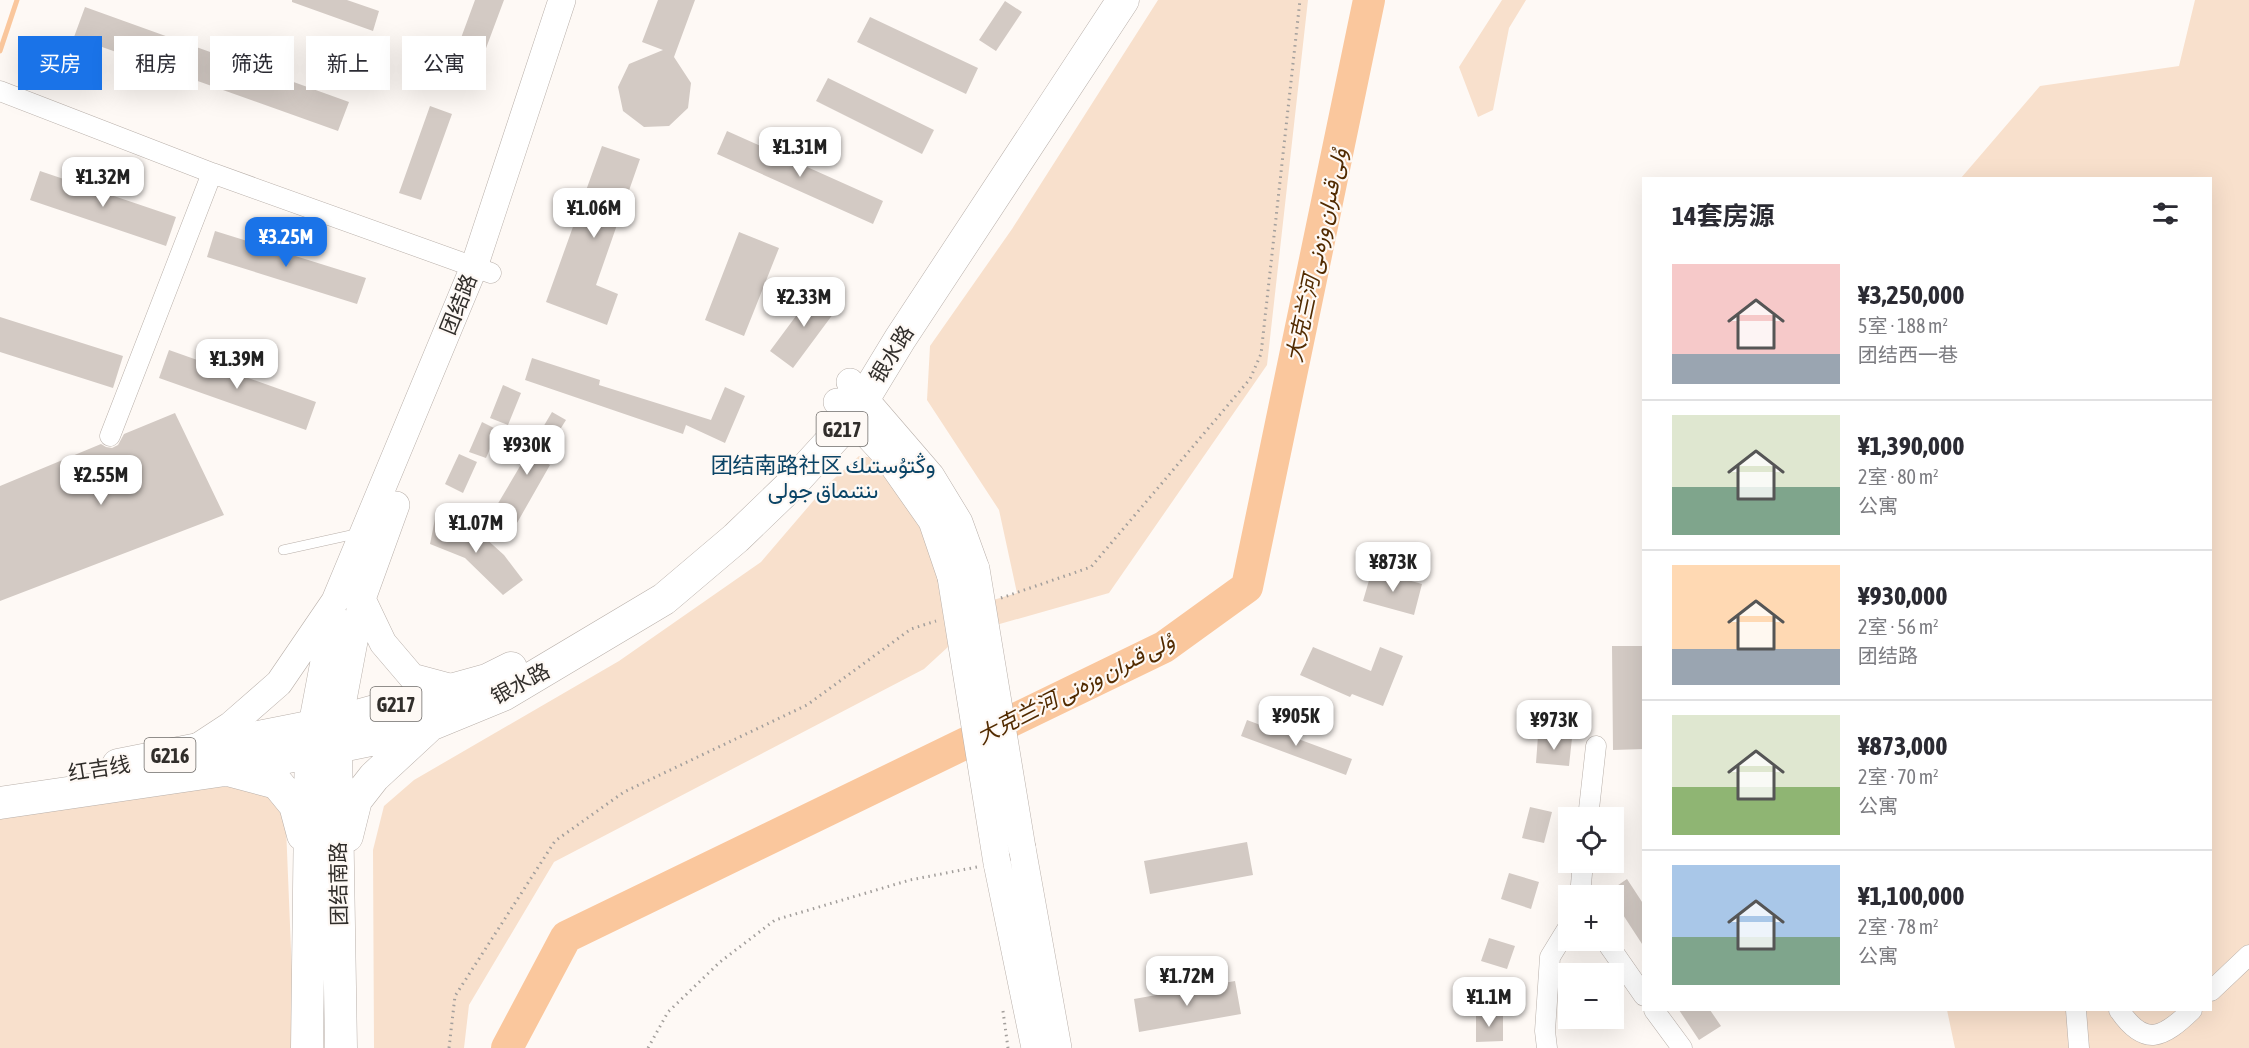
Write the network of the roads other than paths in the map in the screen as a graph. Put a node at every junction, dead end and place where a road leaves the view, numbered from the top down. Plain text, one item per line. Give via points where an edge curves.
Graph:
1 (562, 0) edge
2 (580, 0) edge
3 (1099, 0) edge
4 (1123, 0) edge
5 (0, 91) edge
6 (212, 173) junction
7 (482, 270) junction
8 (851, 400) junction
9 (110, 436) dead end
10 (364, 532) junction
11 (283, 550) dead end
12 (362, 599) junction
13 (335, 602) junction
14 (453, 688) junction
15 (430, 725) junction
16 (324, 736) junction
17 (1596, 746) dead end
18 (193, 750) junction
19 (225, 770) junction
20 (0, 783) edge
21 (0, 803) edge
22 (1589, 807) edge
23 (309, 854) junction
24 (338, 871) junction
25 (1558, 944) edge
26 (1613, 951) edge
27 (2249, 955) edge
28 (2212, 990) edge
29 (1642, 993) edge
30 (1654, 1011) edge
31 (2076, 1011) edge
32 (2120, 1011) edge
33 (2191, 1011) edge
34 (307, 1048) edge
35 (340, 1048) edge
36 (1035, 1048) edge
37 (1058, 1048) edge
38 (1547, 1048) edge
39 (1682, 1048) edge
40 (2079, 1048) edge

1 - 7 main road, 团结路
2 - 7 main road, 团结路
3 - 8 highway, 银水路 / G217
4 - 8 highway, 银水路 / G217 via 900,339
5 - 6 street
6 - 7 street
6 - 9 street
7 - 10 main road, 团结路
7 - 12 main road, 团结路
8 - 14 highway, 银水路 / G217 via 811,434 729,521 645,590 557,644 487,680
8 - 15 highway, 银水路 / G217 via 790,486 664,599 502,695
8 - 36 main road, bridge via 932,521 951,577 998,863
8 - 37 main road, bridge via 931,476 959,522 976,569
10 - 11 lane
10 - 13 main road, 团结路
12 - 14 main road via 383,643 412,677
12 - 16 main road, 团结路
13 - 16 main road
13 - 18 main road via 279,683 231,725
14 - 16 highway, G217
15 - 16 highway, G217 via 385,737
15 - 24 highway via 374,777 356,800
16 - 18 highway, 红吉线 / G216
16 - 19 highway, 红吉线 / G216
16 - 23 highway, 团结南路
16 - 24 highway, 团结南路
17 - 22 street
18 - 20 highway, 红吉线 / G216 via 129,764
19 - 21 highway, 红吉线 / G216
19 - 23 highway via 277,783 295,805
23 - 34 highway, 团结南路
24 - 35 highway, 团结南路
25 - 38 street via 1550,957
26 - 29 street
27 - 28 street
30 - 39 street
31 - 40 street
32 - 33 street via 2141,1033 2158,1035 2174,1028

